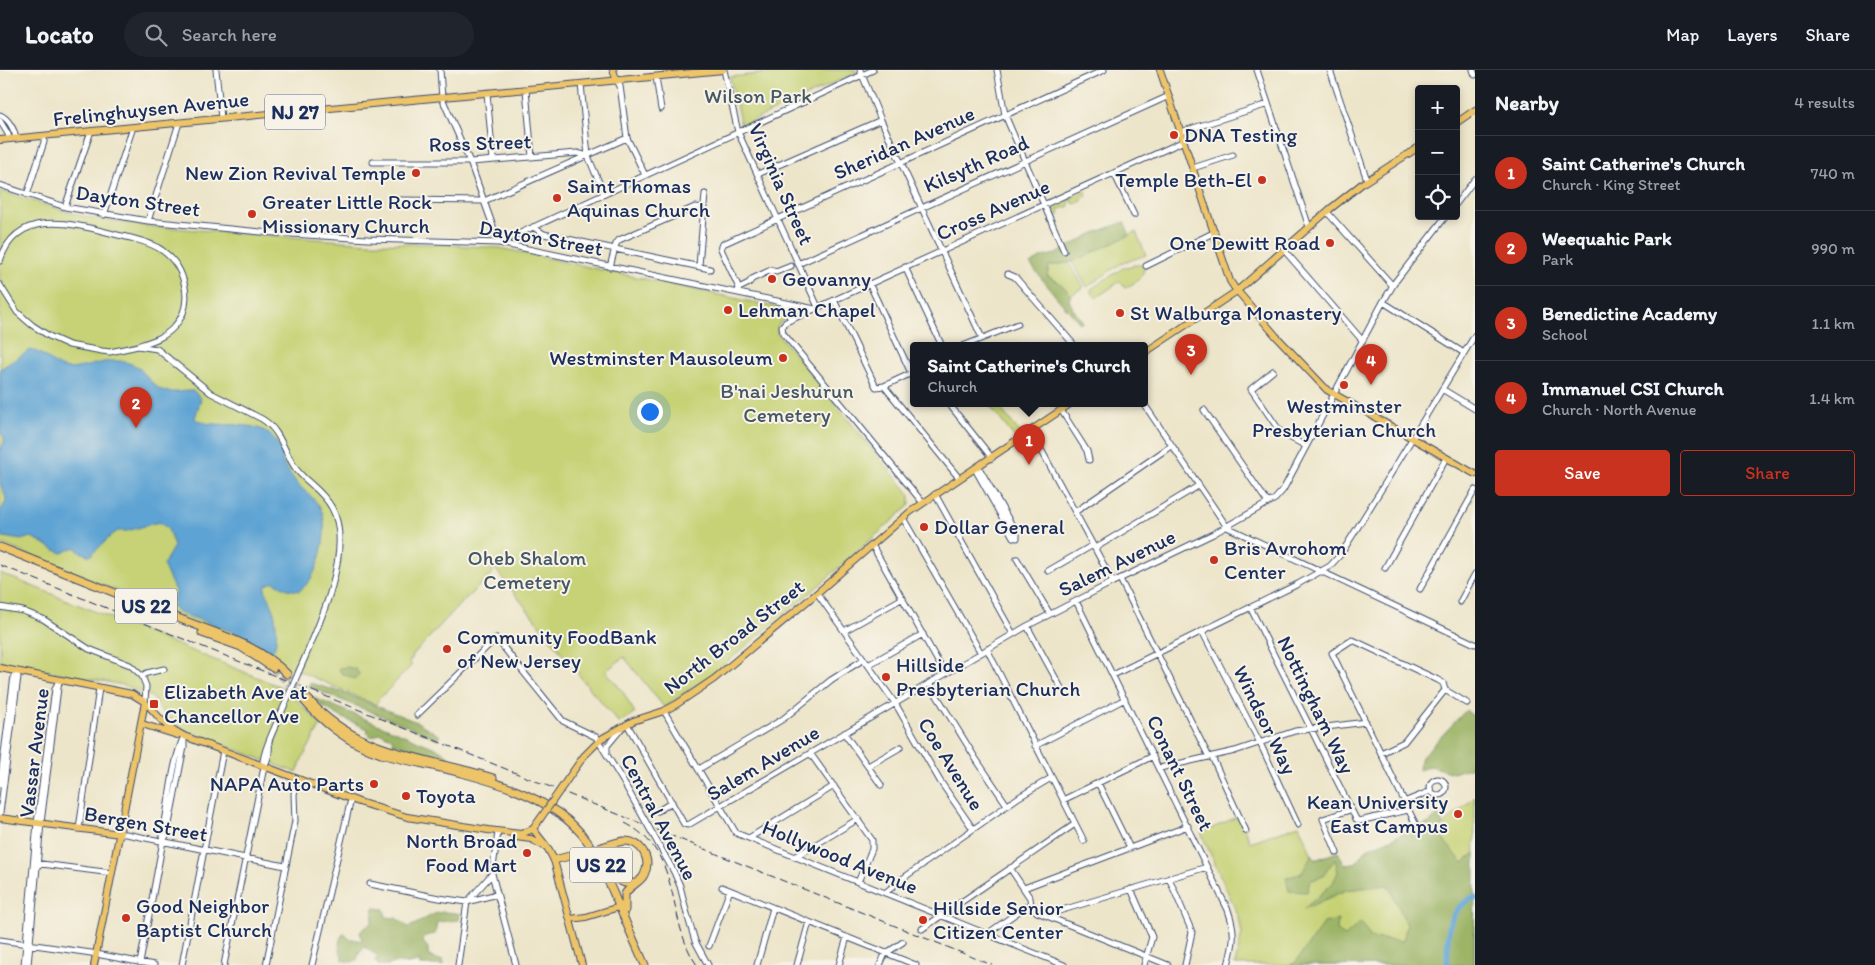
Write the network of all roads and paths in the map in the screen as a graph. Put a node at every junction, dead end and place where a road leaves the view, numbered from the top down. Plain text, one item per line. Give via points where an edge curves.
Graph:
1 (216, 70) edge
2 (440, 70) edge
3 (613, 70) edge
4 (723, 70) edge
5 (873, 70) edge
6 (998, 70) edge
7 (1104, 70) edge
8 (1160, 70) edge
9 (1257, 70) edge
10 (1330, 70) edge
11 (1473, 70) edge
12 (861, 73) edge
13 (1475, 75) edge
14 (656, 76) junction
15 (617, 81) junction
16 (581, 84) junction
17 (526, 90) junction
18 (487, 93) junction
19 (1169, 96) junction
20 (442, 98) junction
21 (1268, 104) junction
22 (661, 109) dead end
23 (1475, 110) edge
24 (0, 115) edge
25 (1005, 116) junction
26 (221, 118) junction
27 (1460, 119) edge
28 (0, 120) edge
29 (881, 120) junction
30 (179, 123) junction
31 (133, 127) junction
32 (91, 131) junction
33 (738, 132) junction
34 (1181, 132) junction
35 (44, 136) junction
36 (627, 138) junction
37 (12, 139) junction
38 (0, 140) edge
39 (1184, 141) junction
40 (1415, 150) edge
41 (1233, 155) dead end
42 (588, 156) junction
43 (532, 157) junction
44 (493, 160) junction
45 (1025, 160) junction
46 (373, 162) dead end
47 (470, 162) junction
48 (901, 162) junction
49 (1193, 168) junction
50 (1114, 173) junction
51 (758, 174) junction
52 (645, 175) junction
53 (1475, 179) edge
54 (1367, 180) junction
55 (0, 185) edge
56 (604, 194) junction
57 (705, 194) dead end
58 (27, 195) junction
59 (1460, 199) edge
60 (399, 200) dead end
61 (484, 201) junction
62 (1045, 204) junction
63 (65, 207) junction
64 (921, 207) junction
65 (704, 208) junction
66 (1327, 212) junction
67 (104, 215) junction
68 (1134, 215) dead end
69 (778, 219) junction
70 (1443, 220) edge
71 (148, 221) junction
72 (533, 227) junction
73 (1309, 227) junction
74 (1216, 232) junction
75 (499, 243) junction
76 (615, 250) junction
77 (942, 250) junction
78 (1284, 250) junction
79 (1064, 251) dead end
80 (0, 261) edge
81 (798, 264) junction
82 (699, 266) junction
83 (791, 266) dead end
84 (1146, 266) dead end
85 (610, 267) junction
86 (905, 267) junction
87 (710, 269) dead end
88 (1008, 274) dead end
89 (869, 284) junction
90 (1392, 285) junction
91 (0, 286) edge
92 (738, 291) junction
93 (1237, 291) junction
94 (834, 300) junction
95 (1382, 302) junction
96 (782, 303) junction
97 (816, 308) junction
98 (791, 320) junction
99 (1018, 324) dead end
100 (1475, 334) edge
101 (159, 338) junction
102 (982, 338) junction
103 (1362, 340) junction
104 (940, 342) edge
105 (972, 342) edge
106 (1072, 342) edge
107 (135, 346) junction
108 (1148, 350) edge
109 (160, 351) junction
110 (1464, 353) junction
111 (910, 366) edge
112 (1273, 371) dead end
113 (910, 373) edge
114 (884, 386) junction
115 (1442, 389) junction
116 (1333, 394) junction
117 (951, 407) edge
118 (1066, 407) edge
119 (1146, 407) edge
120 (1475, 409) edge
121 (1061, 410) junction
122 (1204, 410) dead end
123 (1031, 431) junction
124 (1411, 439) junction
125 (1171, 446) junction
126 (1306, 446) junction
127 (992, 458) junction
128 (1446, 458) junction
129 (1089, 460) dead end
130 (976, 468) junction
131 (1475, 474) edge
132 (960, 478) junction
133 (1198, 486) junction
134 (1475, 490) edge
135 (935, 494) junction
136 (923, 503) junction
137 (1268, 503) junction
138 (1075, 512) junction
139 (1004, 516) dead end
140 (903, 518) junction
141 (1226, 527) junction
142 (872, 545) junction
143 (1094, 546) junction
144 (0, 547) edge
145 (0, 552) edge
146 (1017, 559) dead end
147 (1386, 568) dead end
148 (1048, 571) dead end
149 (1321, 571) junction
150 (1475, 574) edge
151 (1120, 579) junction
152 (1113, 582) junction
153 (1420, 589) dead end
154 (817, 593) junction
155 (903, 598) junction
156 (1076, 600) junction
157 (1460, 602) dead end
158 (0, 607) edge
159 (1250, 607) junction
160 (1050, 614) junction
161 (1027, 626) junction
162 (844, 631) junction
163 (1202, 631) junction
164 (923, 634) junction
165 (1013, 634) junction
166 (1475, 644) edge
167 (987, 649) junction
168 (981, 653) junction
169 (1157, 653) junction
170 (864, 659) junction
171 (868, 665) junction
172 (0, 668) edge
173 (273, 668) tunnel mouth
174 (164, 670) dead end
175 (17, 672) junction
176 (287, 674) tunnel mouth
177 (945, 674) junction
178 (1113, 675) junction
179 (142, 676) junction
180 (59, 680) junction
181 (930, 683) junction
182 (99, 688) junction
183 (1061, 688) dead end
184 (1445, 690) junction
185 (299, 695) tunnel mouth
186 (308, 699) tunnel mouth
187 (1125, 699) junction
188 (145, 702) junction
189 (895, 703) junction
190 (1467, 703) dead end
191 (664, 711) junction
192 (417, 715) dead end
193 (1366, 722) junction
194 (142, 724) junction
195 (625, 725) junction
196 (1310, 728) junction
197 (844, 733) junction
198 (184, 736) junction
199 (599, 741) junction
200 (1260, 743) junction
201 (1035, 746) junction
202 (900, 747) dead end
203 (224, 751) junction
204 (810, 753) junction
205 (1380, 753) junction
206 (608, 755) junction
207 (1153, 756) junction
208 (1210, 757) junction
209 (868, 766) junction
210 (264, 767) junction
211 (1160, 768) junction
212 (699, 769) junction
213 (1051, 778) junction
214 (298, 779) junction
215 (1, 783) edge
216 (1098, 783) junction
217 (881, 785) dead end
218 (834, 786) junction
219 (1431, 791) dead end
220 (351, 799) junction
221 (1063, 800) junction
222 (672, 802) junction
223 (1404, 802) junction
224 (1007, 805) junction
225 (720, 807) junction
226 (658, 810) dead end
227 (1350, 810) junction
228 (1408, 810) junction
229 (0, 813) edge
230 (0, 818) edge
231 (858, 819) junction
232 (39, 823) junction
233 (1075, 824) junction
234 (1415, 824) dead end
235 (1298, 825) dead end
236 (1188, 826) junction
237 (79, 828) junction
238 (533, 829) junction
239 (973, 829) junction
240 (1246, 831) dead end
241 (498, 832) junction
242 (508, 833) junction
243 (120, 834) junction
244 (749, 838) junction
245 (164, 841) junction
246 (1084, 841) dead end
247 (1130, 848) junction
248 (204, 850) junction
249 (549, 850) junction
250 (1337, 853) dead end
251 (795, 857) junction
252 (602, 858) junction
253 (246, 859) junction
254 (554, 860) junction
255 (35, 863) junction
256 (286, 866) junction
257 (1208, 867) junction
258 (1010, 868) junction
259 (112, 873) junction
260 (492, 874) junction
261 (1169, 878) junction
262 (638, 882) junction
263 (858, 882) junction
264 (370, 884) dead end
265 (722, 887) dead end
266 (1024, 888) junction
267 (1131, 889) junction
268 (730, 890) junction
269 (885, 893) junction
270 (497, 894) junction
271 (467, 902) junction
272 (1031, 906) junction
273 (622, 908) junction
274 (773, 908) junction
275 (941, 915) junction
276 (1051, 917) junction
277 (570, 919) junction
278 (809, 922) junction
279 (922, 929) dead end
280 (987, 934) junction
281 (847, 937) junction
282 (0, 940) edge
283 (903, 942) dead end
284 (28, 944) junction
285 (709, 946) dead end
286 (886, 953) junction
287 (96, 954) junction
288 (1147, 956) junction
289 (140, 964) edge
290 (24, 965) edge
291 (28, 965) edge
292 (94, 965) edge
293 (154, 965) edge
294 (182, 965) edge
295 (224, 965) edge
296 (266, 965) edge
297 (312, 965) edge
298 (458, 965) edge
299 (516, 965) edge
300 (582, 965) edge
301 (645, 965) edge
302 (650, 965) edge
303 (708, 965) edge
304 (757, 965) edge
305 (797, 965) edge
306 (839, 965) edge
307 (880, 965) edge
308 (916, 965) edge
309 (1064, 965) edge
310 (1144, 965) edge
311 (1168, 965) edge
312 (1185, 965) edge
313 (1228, 965) edge

1 - 26 street
2 - 20 street
3 - 15 main road
4 - 14 main road, Frelinghuysen Avenue / NJ 27
4 - 33 street, Virginia Street
5 - 12 street
6 - 25 street
7 - 25 street, Sheridan Avenue
8 - 19 main road
9 - 21 street
10 - 54 street
11 - 13 street
12 - 29 street
12 - 33 street
14 - 15 main road, Frelinghuysen Avenue / NJ 27
14 - 22 street
15 - 16 main road, Frelinghuysen Avenue / NJ 27
15 - 36 street
16 - 17 main road, Frelinghuysen Avenue / NJ 27
16 - 42 street
17 - 18 main road, Frelinghuysen Avenue / NJ 27
17 - 43 street
18 - 20 main road, Frelinghuysen Avenue / NJ 27
18 - 44 street
19 - 34 main road
19 - 45 street, Kilsyth Road
20 - 26 main road, Frelinghuysen Avenue / NJ 27
20 - 47 street
21 - 34 street
21 - 73 street
23 - 27 main road
24 - 37 street via 15,133
25 - 45 street
25 - 48 street, Sheridan Avenue
26 - 30 main road, Frelinghuysen Avenue / NJ 27
28 - 37 street
29 - 48 street
29 - 51 street
30 - 31 main road, Frelinghuysen Avenue / NJ 27
30 - 71 street
31 - 32 main road, Frelinghuysen Avenue / NJ 27
31 - 67 street
32 - 35 main road, Frelinghuysen Avenue / NJ 27
32 - 63 street
33 - 51 street, Virginia Street
33 - 52 street
34 - 39 main road
35 - 37 main road, Frelinghuysen Avenue / NJ 27
35 - 58 street
36 - 42 street
36 - 52 street
37 - 38 main road, Frelinghuysen Avenue / NJ 27
39 - 49 main road
39 - 50 street, Cross Avenue
40 - 54 main road
41 - 49 street
42 - 43 street, Ross Street via 577,153
42 - 56 street
42 - 61 street
43 - 44 street, Ross Street
44 - 47 street, Ross Street
45 - 62 street
45 - 64 street, Kilsyth Road
46 - 47 street, Ross Street
47 - 61 street
48 - 64 street
48 - 69 street, Sheridan Avenue
49 - 74 main road
50 - 62 street, Cross Avenue
50 - 68 street
51 - 69 street, Virginia Street
52 - 56 street
53 - 59 street
54 - 66 main road
55 - 58 street, Dayton Street
56 - 72 street
57 - 65 street
58 - 63 street, Dayton Street
60 - 61 street
61 - 75 street
62 - 77 street, Cross Avenue
62 - 79 street
63 - 67 street, Dayton Street
64 - 77 street
64 - 81 street, Kilsyth Road
65 - 76 street via 695,207 619,240
65 - 82 street
66 - 73 main road
66 - 90 street
67 - 71 street, Dayton Street
69 - 81 street, Virginia Street
69 - 92 street, Sheridan Avenue via 723,244 721,249
70 - 90 street, Salem Avenue
71 - 75 street, Dayton Street via 368,239
72 - 75 street
72 - 76 street via 544,234
73 - 78 main road
74 - 84 street
74 - 93 main road via 1230,281
75 - 85 street, Dayton Street
76 - 82 street
76 - 85 street
77 - 86 street, Cross Avenue
77 - 102 street
78 - 93 main road
78 - 103 street
80 - 101 street via 18,234 48,222 156,246 170,256 180,270 186,292 182,316
81 - 97 street, Virginia Street
82 - 87 street
83 - 92 street via 776,272 771,270 752,279
85 - 92 street, Dayton Street
86 - 89 street, Cross Avenue
86 - 104 street
88 - 106 street via 1015,277
89 - 94 street, Cross Avenue
89 - 111 street
90 - 95 street, Salem Avenue
91 - 107 street via 25,320 59,341 110,352
92 - 96 street
93 - 108 main road
93 - 116 main road
94 - 97 street, Cross Avenue
94 - 114 street via 874,383 878,387
95 - 103 street, Salem Avenue
95 - 110 street
96 - 97 street
96 - 98 street
97 - 98 street, Cross Avenue
98 - 136 street, Cross Avenue via 782,326 783,333
99 - 102 street
100 - 110 street
101 - 107 street
101 - 109 street
102 - 105 street
103 - 116 street, Salem Avenue
107 - 109 street
109 - 210 street, bridge via 211,393 269,424 283,441 294,466 318,488 333,509 340,531 332,583 320,623 269,743
110 - 115 street
112 - 126 street via 1250,389 1279,430
113 - 114 street
114 - 132 street
115 - 120 street
115 - 124 street
116 - 124 main road
116 - 126 street, Salem Avenue
117 - 127 street
118 - 121 main road, North Broad Street
119 - 125 street
121 - 123 main road, North Broad Street
121 - 129 street via 1087,451
122 - 137 street
123 - 127 main road, North Broad Street
123 - 138 street
124 - 128 main road
124 - 149 street via 1341,554
125 - 133 street
125 - 138 street
126 - 137 street, Salem Avenue via 1283,490
127 - 130 main road, North Broad Street
128 - 131 main road
128 - 147 street
130 - 132 main road, North Broad Street
130 - 139 street
132 - 135 main road, North Broad Street
133 - 141 street
133 - 143 street
134 - 153 street
135 - 136 main road, North Broad Street
135 - 165 street
136 - 140 main road, North Broad Street
137 - 141 street, Salem Avenue
138 - 143 street
140 - 142 main road, North Broad Street
140 - 168 street
141 - 149 street
141 - 151 street, Salem Avenue
142 - 154 main road, North Broad Street
142 - 155 street
143 - 148 street
143 - 152 street
144 - 176 highway, US 22 via 243,642
145 - 173 highway, US 22 via 235,644
146 - 160 street
149 - 159 street
149 - 166 street
150 - 157 street
151 - 152 street, Salem Avenue
151 - 169 street
152 - 156 street, Salem Avenue
154 - 162 street, Coe Avenue
154 - 191 main road, North Broad Street via 714,679
155 - 162 street
155 - 164 street
156 - 160 street, Salem Avenue
156 - 178 street, Conant Street
158 - 179 street via 23,611 43,620 89,649 130,665
159 - 163 street
159 - 196 street, Nottingham Way
160 - 161 street, Salem Avenue
161 - 165 street, Salem Avenue
161 - 183 street
162 - 170 street, Coe Avenue
163 - 169 street
163 - 200 street, Windsor Way
164 - 171 street
164 - 177 street
165 - 167 street, Salem Avenue
167 - 168 street, Salem Avenue
167 - 201 street
168 - 177 street, Salem Avenue
169 - 178 street
169 - 208 street
170 - 171 street, Coe Avenue
170 - 212 street via 831,680 783,719
171 - 189 street, Coe Avenue
172 - 175 main road
174 - 179 street via 147,672
175 - 180 main road
175 - 215 street
177 - 181 street, Salem Avenue
178 - 187 street, Conant Street
179 - 188 street via 146,686
180 - 182 main road
180 - 232 street, Vassar Avenue
181 - 189 street, Salem Avenue
181 - 224 street
182 - 188 main road via 132,694
182 - 237 street
184 - 190 street
184 - 193 street via 1438,680 1352,640 1332,653
184 - 205 street via 1404,742
185 - 273 highway, US 22 via 325,723 364,747 498,784 553,808 588,842
186 - 252 highway, US 22 via 336,726 369,744 485,775 543,798 564,810 577,823
187 - 201 street
187 - 207 street, Conant Street
188 - 194 main road
188 - 198 main road via 167,726
189 - 197 street, Salem Avenue
189 - 239 street, Coe Avenue via 940,781
191 - 195 main road, North Broad Street
191 - 212 street, Hollywood Avenue
192 - 199 street via 496,638 563,721
193 - 196 street
193 - 205 street
194 - 198 main road
194 - 243 main road
195 - 199 main road, North Broad Street
195 - 206 street via 607,746
195 - 222 street
196 - 200 street
196 - 227 street, Nottingham Way
197 - 204 street, Salem Avenue
197 - 209 street
198 - 203 main road
198 - 245 street
199 - 206 street, Central Avenue
199 - 238 main road, North Broad Street, bridge via 584,756
200 - 208 street
200 - 235 street, Windsor Way
201 - 213 street
202 - 209 street
203 - 210 main road
203 - 248 street
204 - 218 street
204 - 225 street, Salem Avenue
205 - 223 street
206 - 303 street, Central Avenue, bridge via 674,872 693,937
207 - 211 street, Conant Street
207 - 216 street
208 - 211 street
208 - 240 street
209 - 217 street
210 - 214 main road
210 - 253 street
211 - 236 street, Conant Street
212 - 225 street, Hollywood Avenue
213 - 221 street
213 - 224 street
214 - 220 main road
214 - 256 street via 294,794 295,821
215 - 229 street
216 - 221 street
216 - 247 street
218 - 231 street
218 - 244 street
219 - 223 street
220 - 241 main road via 402,816
220 - 297 street
221 - 233 street
222 - 225 street, Salem Avenue via 687,826
222 - 226 street
223 - 228 street
224 - 239 street
225 - 244 street, Hollywood Avenue via 734,831
227 - 228 street, Nottingham Way via 1359,821
227 - 250 street via 1322,819
228 - 234 street
230 - 232 main road, Bergen Street
231 - 251 street
231 - 263 street via 873,845
232 - 237 main road, Bergen Street
232 - 255 street, Vassar Avenue
233 - 246 street
233 - 258 street
236 - 247 street
236 - 257 street, Conant Street
237 - 243 main road, Bergen Street
238 - 242 main road via 523,834
238 - 249 main road
239 - 269 street
241 - 242 main road
241 - 260 street
242 - 249 main road
243 - 245 street, Bergen Street
243 - 259 main road
244 - 251 street, Hollywood Avenue
245 - 248 street, Bergen Street
245 - 289 street
247 - 266 street
248 - 253 street, Bergen Street
248 - 294 street
249 - 254 main road
251 - 263 street, Hollywood Avenue
252 - 262 highway via 620,882
252 - 273 highway, US 22
253 - 256 street, Bergen Street
253 - 295 street
254 - 262 highway, bridge via 605,846 633,843 646,856 647,867
254 - 277 main road
255 - 259 street
255 - 284 street, Vassar Avenue
256 - 296 street
257 - 261 street
257 - 313 street, Conant Street via 1234,927
258 - 266 street
258 - 275 street
259 - 287 main road
260 - 270 street
260 - 271 street
261 - 267 street
261 - 312 street via 1192,932
262 - 273 highway via 625,894
263 - 269 street, Hollywood Avenue
264 - 271 street
265 - 268 street
266 - 272 street
267 - 276 street via 1059,911
267 - 288 street via 1152,938
268 - 274 street
268 - 285 street
269 - 275 street, Hollywood Avenue
270 - 271 street
270 - 299 street
271 - 298 street
272 - 276 street
272 - 280 street
273 - 277 main road
273 - 301 highway, US 22
273 - 302 highway, US 22
274 - 278 street
274 - 304 street
275 - 279 street
275 - 280 street, Hollywood Avenue
276 - 288 street
277 - 300 main road
278 - 281 street
278 - 305 street
280 - 309 street, Hollywood Avenue
281 - 286 street
281 - 306 street
282 - 284 street
283 - 286 street
284 - 287 street
284 - 290 street, Vassar Avenue
284 - 291 street, Vassar Avenue
286 - 307 street
286 - 308 street
287 - 289 street
287 - 292 main road
288 - 310 street
288 - 311 street
289 - 293 street

